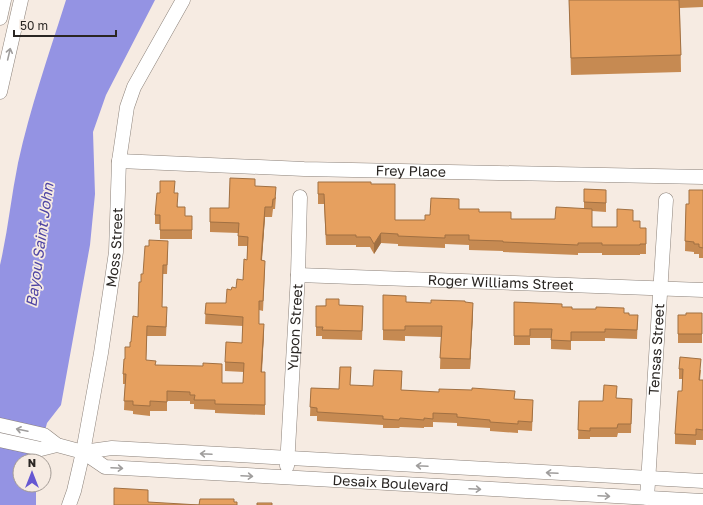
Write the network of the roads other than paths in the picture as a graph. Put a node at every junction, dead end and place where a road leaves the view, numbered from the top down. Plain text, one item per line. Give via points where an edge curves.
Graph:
1 (4, 0) edge
2 (21, 0) edge
3 (183, 0) edge
4 (0, 18) edge
5 (0, 92) edge
6 (119, 161) junction
7 (703, 177) edge
8 (300, 197) dead end
9 (666, 200) dead end
10 (298, 275) junction
11 (660, 289) junction
12 (703, 290) edge
13 (0, 425) edge
14 (0, 440) edge
15 (58, 445) junction
16 (83, 452) junction
17 (287, 458) junction
18 (286, 478) junction
19 (648, 478) junction
20 (703, 481) edge
21 (646, 498) junction
22 (703, 502) edge
23 (69, 505) edge

1 - 4 street
5 -> 2 street
3 - 6 street, Moss Street via 134,87 127,107
6 - 7 street, Frey Place via 304,169
6 - 16 street, Moss Street via 116,252
8 - 10 street, Yupon Street
9 - 11 street, Tensas Street
10 - 11 street, Roger Williams Street
10 - 17 street, Yupon Street
11 - 12 street, Roger Williams Street
11 - 19 street, Tensas Street
15 -> 13 street, Desaix Boulevard via 44,435
14 - 15 street, Desaix Boulevard via 41,449
15 - 16 street, Desaix Boulevard
17 -> 16 street, Desaix Boulevard via 112,448
16 -> 18 street, Desaix Boulevard via 105,467
16 - 23 street, Moss Street
17 - 18 street, Yupon Street
19 -> 17 street, Desaix Boulevard
18 -> 21 street, Desaix Boulevard
19 - 20 street, Desaix Boulevard
19 - 21 street, Tensas Street
21 - 22 street, Desaix Boulevard

